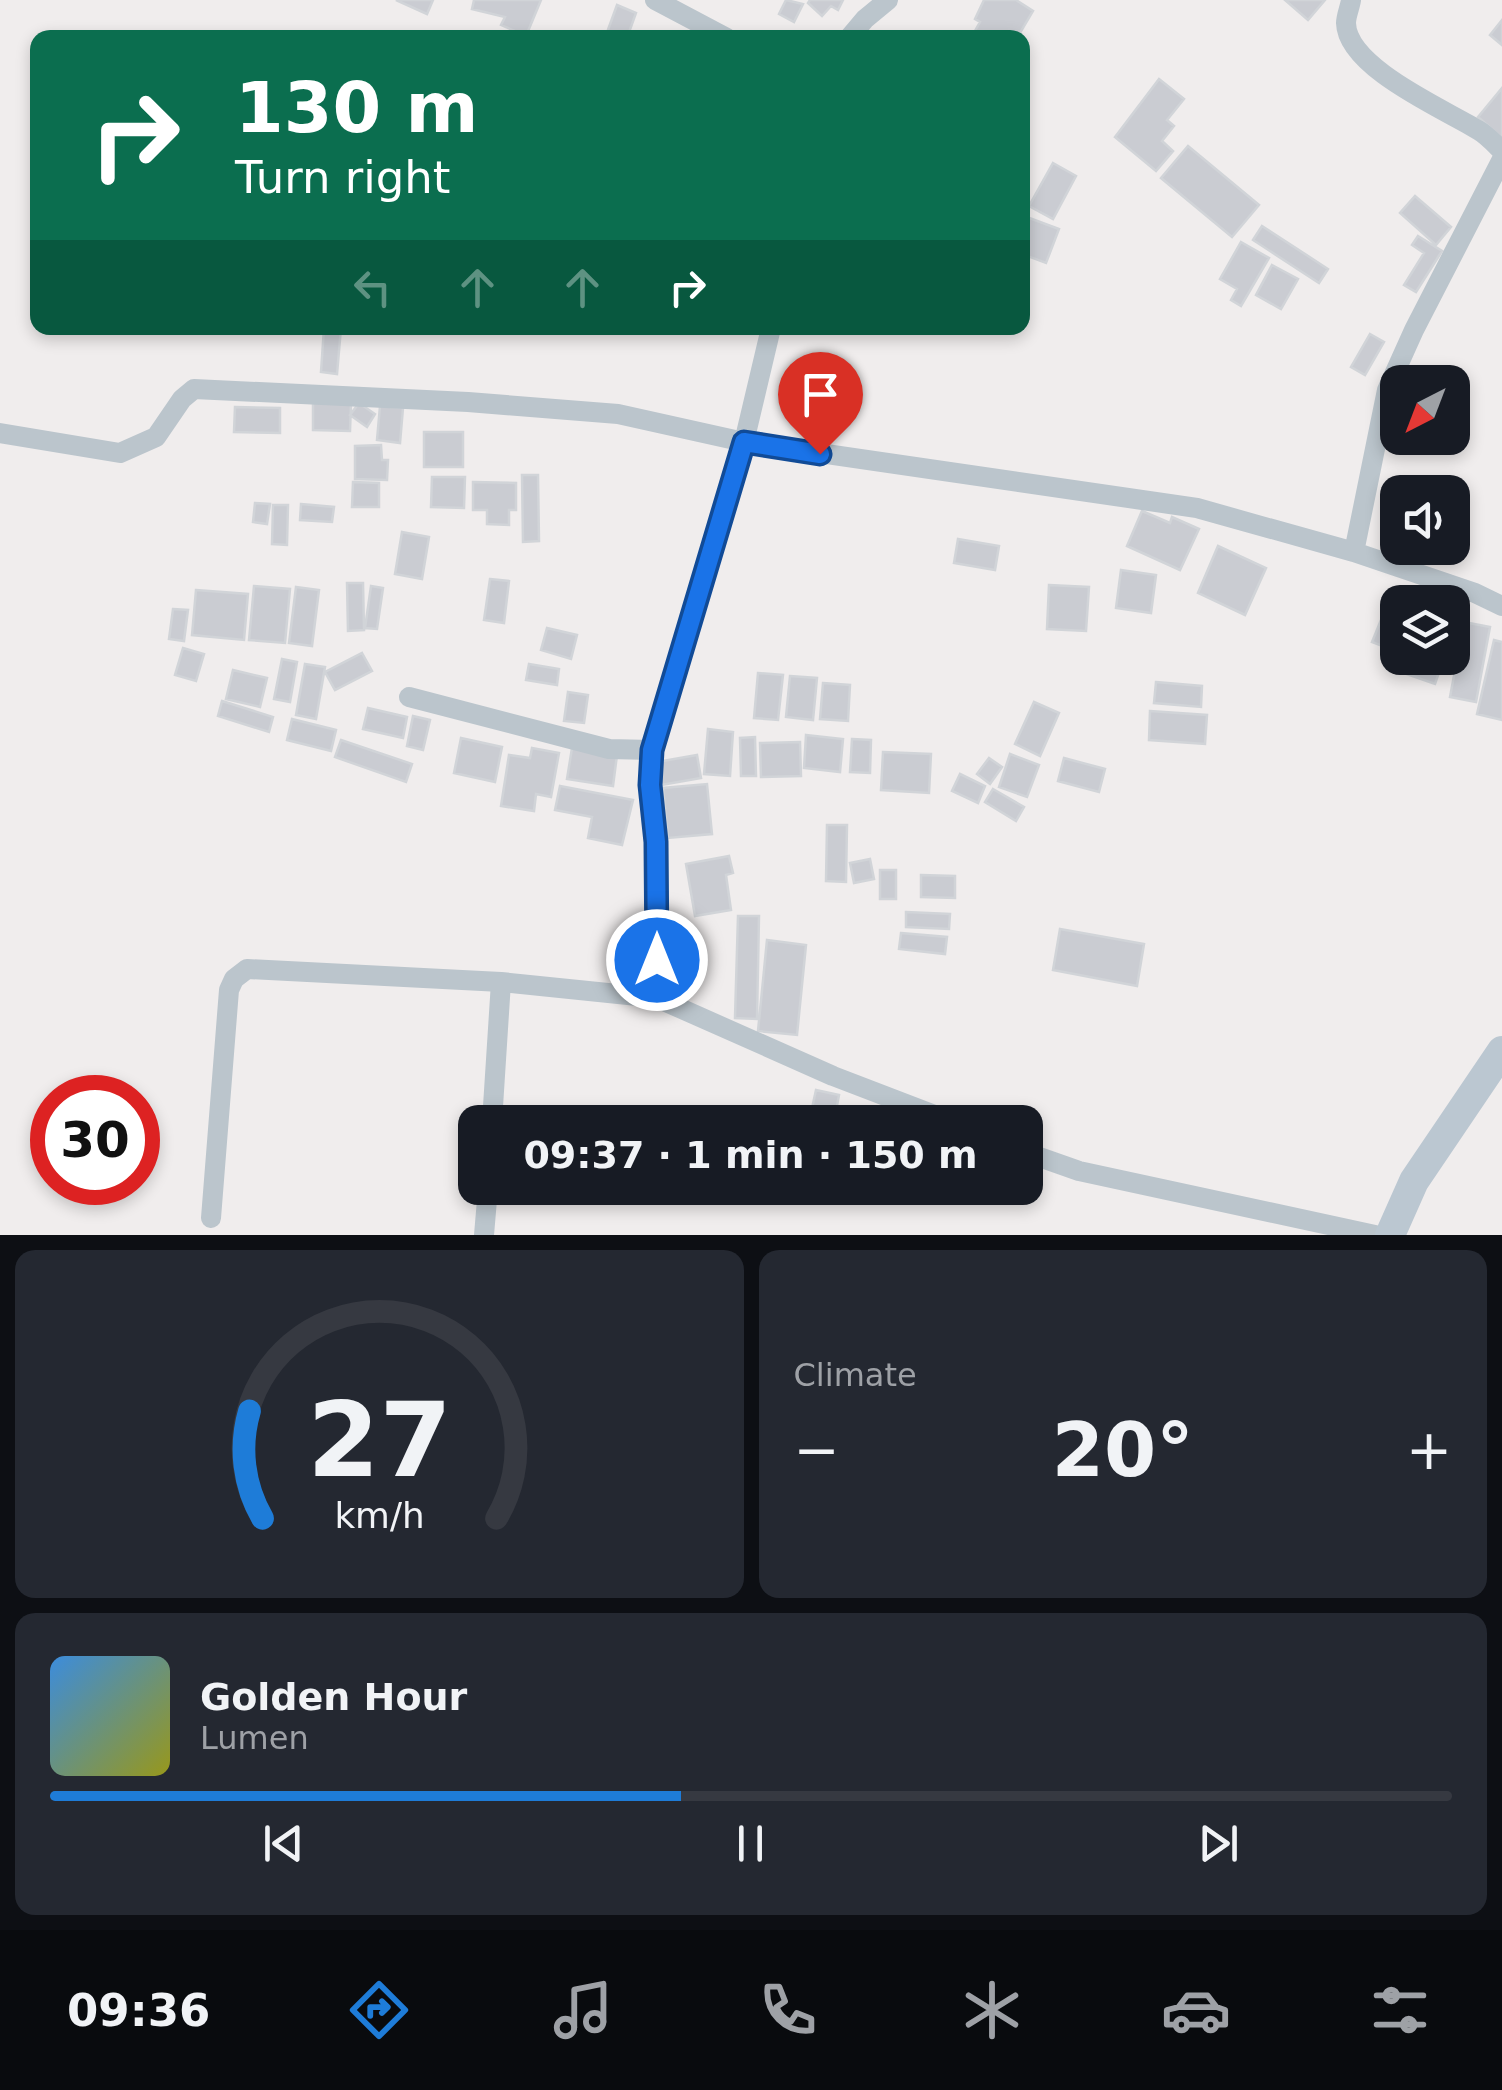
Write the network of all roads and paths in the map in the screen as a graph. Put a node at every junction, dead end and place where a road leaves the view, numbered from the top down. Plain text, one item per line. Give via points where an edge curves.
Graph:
1 (654, 0) edge
2 (888, 0) edge
3 (1351, 0) edge
4 (712, 30) edge
5 (856, 30) edge
6 (1502, 151) edge
7 (1502, 159) edge
8 (769, 335) edge
9 (0, 432) edge
10 (744, 442) junction
11 (1354, 552) junction
12 (1502, 606) edge
13 (409, 697) dead end
14 (652, 750) junction
15 (502, 982) junction
16 (657, 998) junction
17 (1502, 1051) edge
18 (493, 1105) edge
19 (909, 1105) edge
20 (1043, 1158) edge
21 (487, 1205) edge
22 (211, 1218) dead end
23 (484, 1235) edge
24 (1375, 1235) edge
25 (1390, 1235) edge

1 - 4 street
2 - 5 street
3 - 6 street via 1346,24 1358,50
7 - 11 street via 1387,390
8 - 10 street
9 - 10 street via 120,453 156,437 194,389 618,414
10 - 11 street via 1198,508
10 - 14 street
11 - 12 street
13 - 14 street via 609,749
14 - 16 street
15 - 16 street
15 - 18 street
15 - 22 street via 247,969 234,978
16 - 19 street
17 - 25 street via 1414,1181
20 - 24 street
21 - 23 street

